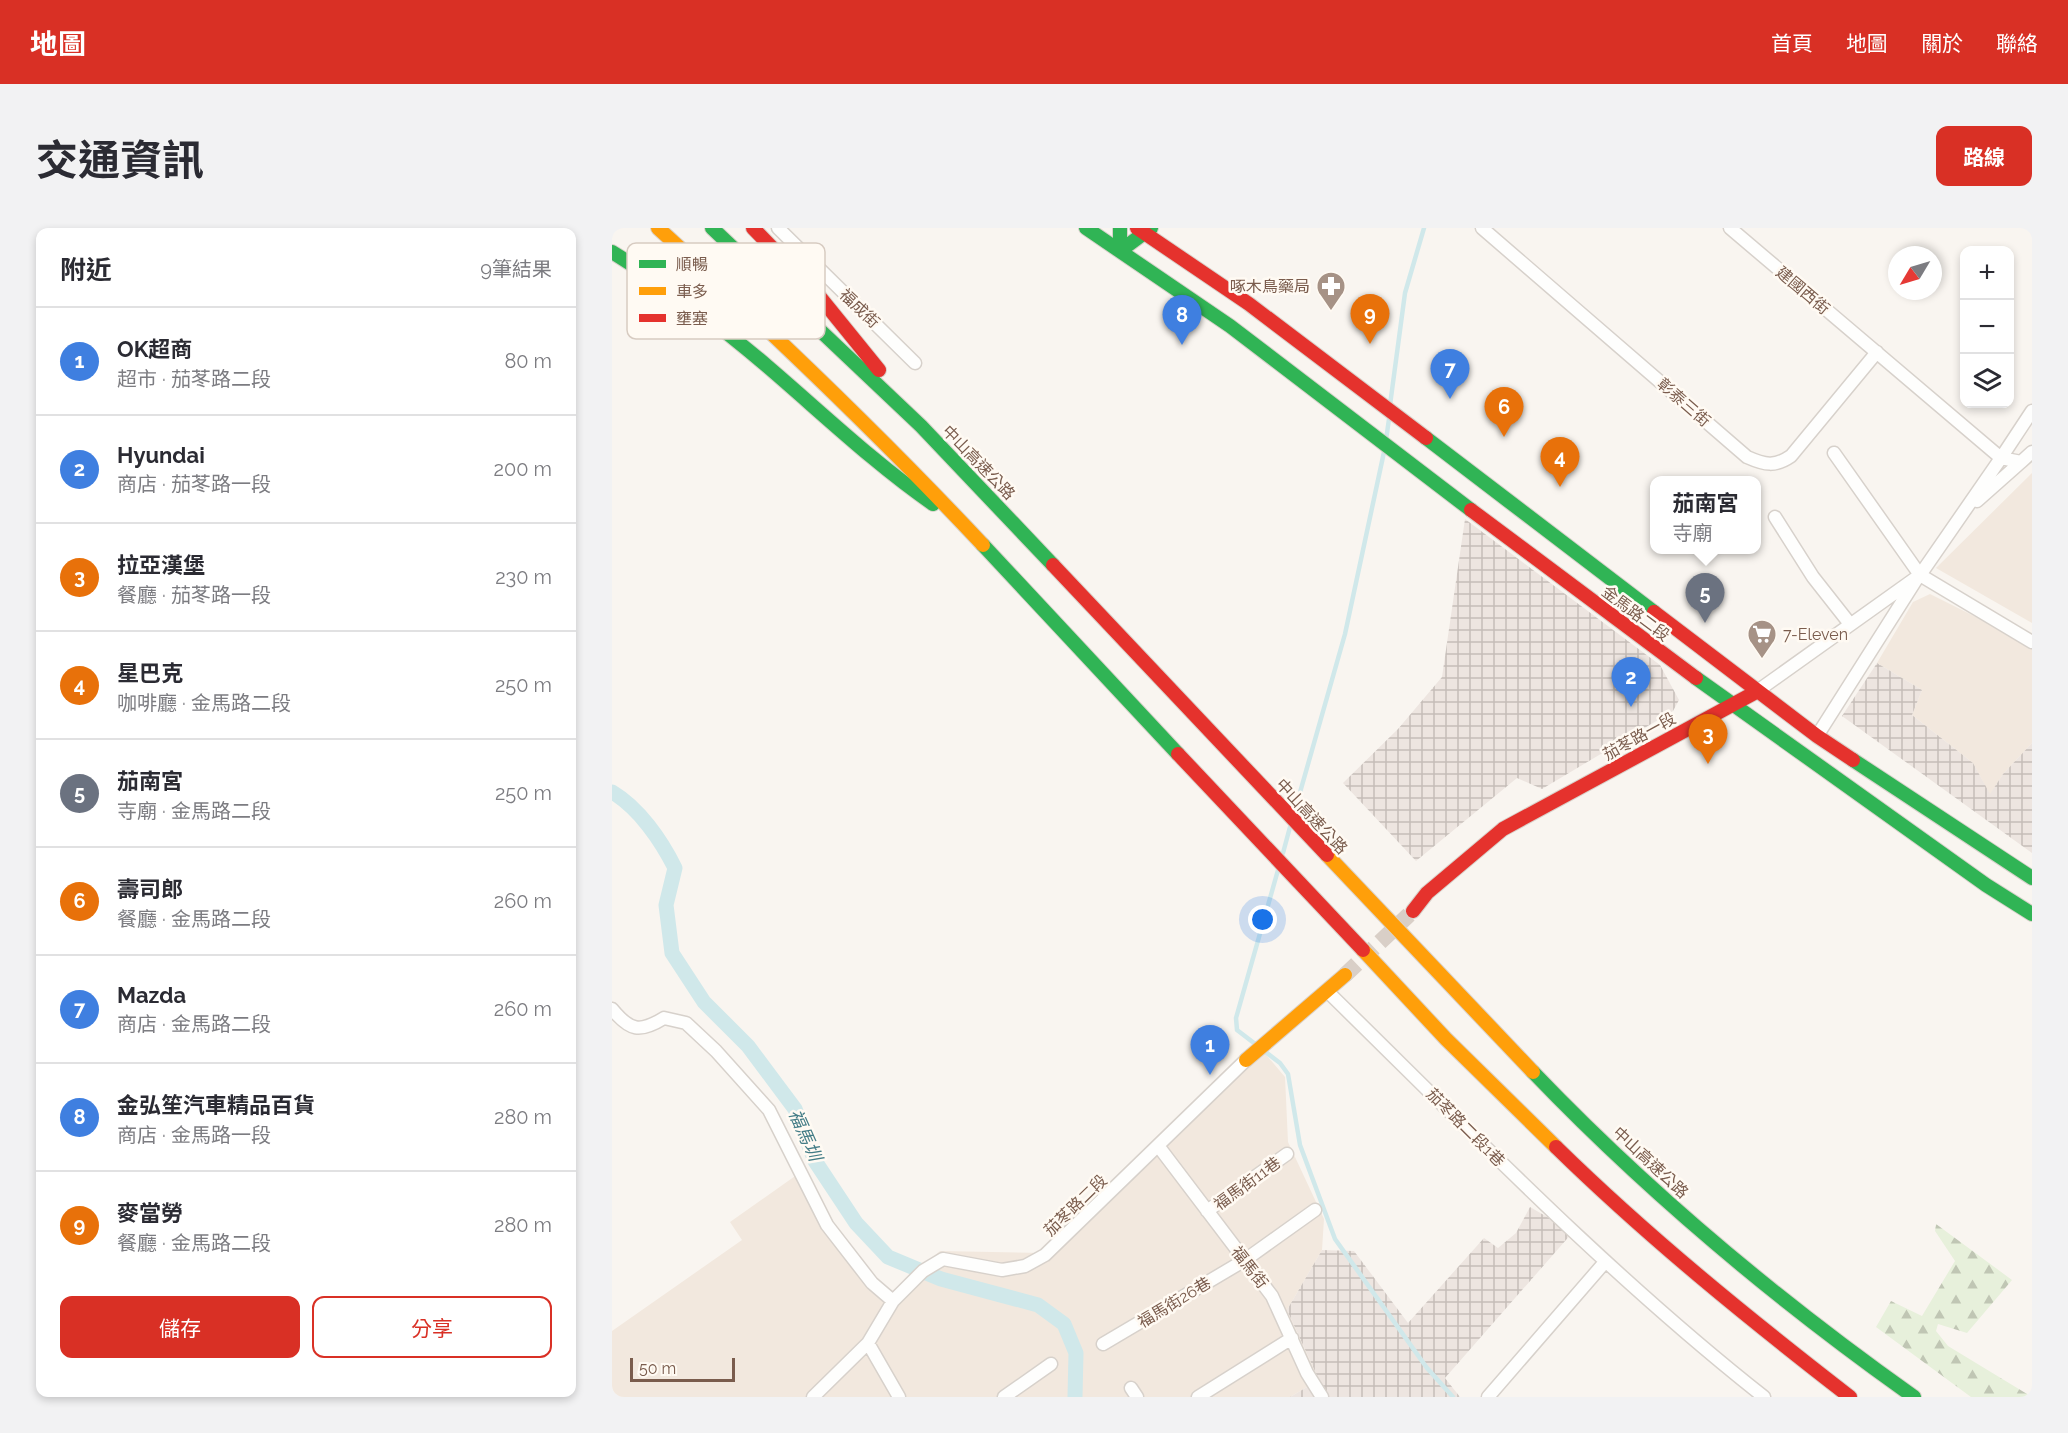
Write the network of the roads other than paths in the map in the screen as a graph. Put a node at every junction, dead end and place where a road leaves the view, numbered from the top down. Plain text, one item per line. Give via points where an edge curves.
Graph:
1 (657, 228) edge
2 (712, 228) edge
3 (753, 228) edge
4 (778, 228) edge
5 (1086, 228) edge
6 (1120, 228) edge
7 (1482, 228) edge
8 (1730, 228) edge
9 (1144, 230) edge
10 (674, 243) edge
11 (728, 243) edge
12 (769, 243) edge
13 (793, 243) edge
14 (1120, 251) junction
15 (612, 252) edge
16 (627, 261) edge
17 (825, 274) edge
18 (825, 303) edge
19 (825, 335) edge
20 (733, 339) edge
21 (779, 339) edge
22 (1876, 352) junction
23 (915, 363) dead end
24 (2032, 411) edge
25 (921, 426) junction
26 (2032, 452) edge
27 (1834, 453) dead end
28 (2001, 458) junction
29 (2021, 462) junction
30 (1961, 514) junction
31 (1775, 517) dead end
32 (964, 524) junction
33 (1920, 575) junction
34 (1850, 624) junction
35 (2032, 642) edge
36 (1756, 692) junction
37 (1733, 705) junction
38 (1817, 736) junction
39 (2032, 878) edge
40 (1413, 911) tunnel mouth
41 (2032, 914) edge
42 (1345, 975) tunnel mouth
43 (1328, 992) junction
44 (612, 1009) edge
45 (1256, 1053) joint
46 (1160, 1147) junction
47 (1287, 1154) dead end
48 (1315, 1210) dead end
49 (1207, 1211) junction
50 (1245, 1260) junction
51 (1605, 1262) junction
52 (897, 1298) junction
53 (1292, 1338) junction
54 (867, 1343) junction
55 (1102, 1344) dead end
56 (1052, 1364) dead end
57 (813, 1397) edge
58 (899, 1397) edge
59 (1004, 1397) edge
60 (1198, 1397) edge
61 (1322, 1397) edge
62 (1488, 1397) edge
63 (1764, 1397) edge
64 (1850, 1397) edge
65 (1914, 1397) edge

1 - 10 main road
2 - 11 main road, 中山高速公路
3 - 12 main road
4 - 13 street, 福成街
5 - 14 main road, 金馬路二段
6 - 14 main road
7 - 22 street, 彰泰三街 via 1748,457 1762,464 1779,464 1791,456
8 - 22 street, 建國西街
9 - 14 main road
9 - 36 main road, 金馬路二段 via 1249,304
14 - 37 main road, 金馬路二段 via 1230,326
15 - 16 main road
17 - 23 street, 福成街
18 - 25 main road
19 - 25 main road, 中山高速公路
20 - 32 main road via 895,479
21 - 32 main road
22 - 28 street, 建國西街
24 - 28 street, 茄苳路一段
25 - 65 main road, 中山高速公路 via 1560,1100 1694,1224 1862,1360
26 - 29 street
27 - 33 street
28 - 29 street
28 - 30 street, 茄苳路一段
29 - 30 street
30 - 33 street, 茄苳路一段
31 - 34 street via 1813,577
32 - 64 main road via 1446,1039 1589,1180 1728,1302
33 - 34 street, 茄苳路一段
33 - 35 street
33 - 38 street
34 - 36 street, 茄苳路一段
36 - 37 main road, 茄苳路一段
36 - 38 main road, 金馬路二段
37 - 40 main road, 茄苳路一段 via 1503,829 1427,894
37 - 41 main road, 金馬路二段
38 - 39 main road, 金馬路二段
42 - 43 main road, 茄苳路二段
43 - 45 main road, 茄苳路二段
43 - 51 street, 茄苳路二段1巷
44 - 52 street via 631,1027 647,1029 664,1018 686,1023 716,1052 769,1110 827,1225 872,1283
45 - 46 street, 茄苳路二段
46 - 49 street, 福馬街
46 - 52 street, 茄苳路二段 via 1045,1255 1025,1266 1002,1270 943,1259 923,1271
47 - 49 street, 福馬街11巷
48 - 50 street, 福馬街26巷
49 - 50 street, 福馬街
50 - 53 street, 福馬街 via 1272,1296
50 - 55 street, 福馬街26巷
51 - 62 street
51 - 63 street, 茄苳路二段1巷 via 1689,1339
52 - 54 street, 茄苳路二段
53 - 60 street
53 - 61 street, 福馬街
54 - 57 street, 茄苳路二段
54 - 58 street
56 - 59 street

